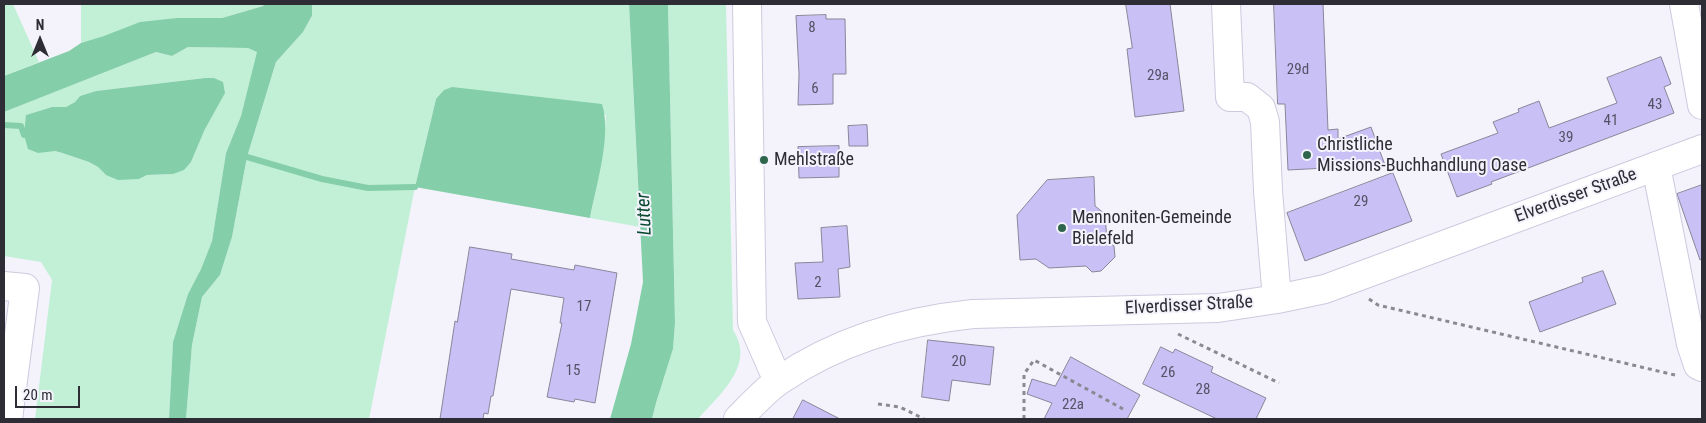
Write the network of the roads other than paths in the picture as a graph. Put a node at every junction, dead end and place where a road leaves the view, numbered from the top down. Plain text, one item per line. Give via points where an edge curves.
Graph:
1 (747, 4) edge
2 (1226, 4) edge
3 (1684, 4) edge
4 (1702, 105) edge
5 (1702, 149) edge
6 (1656, 166) junction
7 (4, 286) edge
8 (1277, 299) junction
9 (1693, 372) edge
10 (778, 381) junction
11 (8, 419) edge
12 (738, 419) edge

1 - 10 street via 752,322
2 - 8 street via 1230,96 1247,96 1261,108 1265,122
3 - 4 street
5 - 6 street, Elverdisser Straße
6 - 8 street, Elverdisser Straße via 1325,289
6 - 9 street via 1691,344 1698,365
7 - 11 street via 25,288
8 - 10 street, Elverdisser Straße via 1218,308 1011,312 936,318 901,325 837,348
10 - 12 street, Elverdisser Straße

